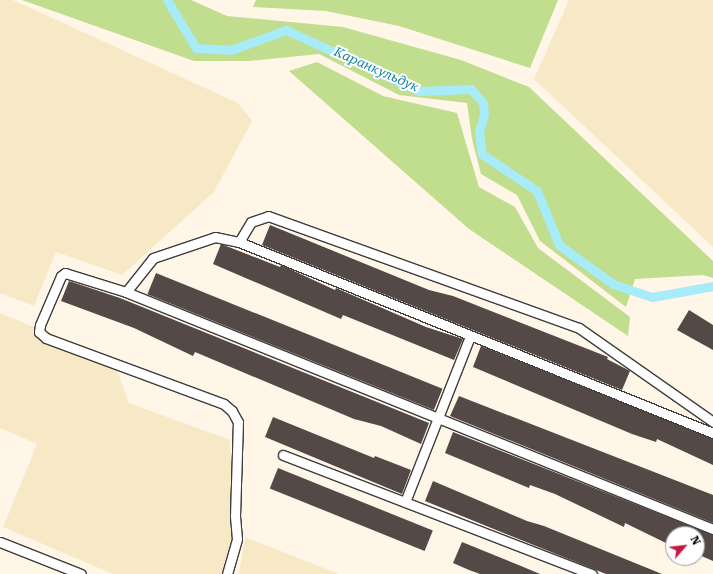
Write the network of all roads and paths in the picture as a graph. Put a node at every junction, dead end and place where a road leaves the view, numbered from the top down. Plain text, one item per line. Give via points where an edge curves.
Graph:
1 (239, 242) junction
2 (126, 292) junction
3 (470, 336) junction
4 (438, 418) junction
5 (713, 422) edge
6 (713, 433) edge
7 (283, 455) dead end
8 (405, 502) junction
9 (713, 529) edge
10 (0, 542) edge
11 (81, 574) edge
12 (227, 574) edge
13 (592, 574) edge

1 - 2 street via 215,237 153,258
1 - 3 street
1 - 5 street via 251,222 268,216 579,328
2 - 4 street
2 - 12 street via 65,273 61,276 39,332 46,338 224,404 232,411 238,422 235,516 237,539
3 - 4 street
3 - 6 street
4 - 8 street
4 - 9 street
7 - 8 street
8 - 13 street
10 - 11 street

